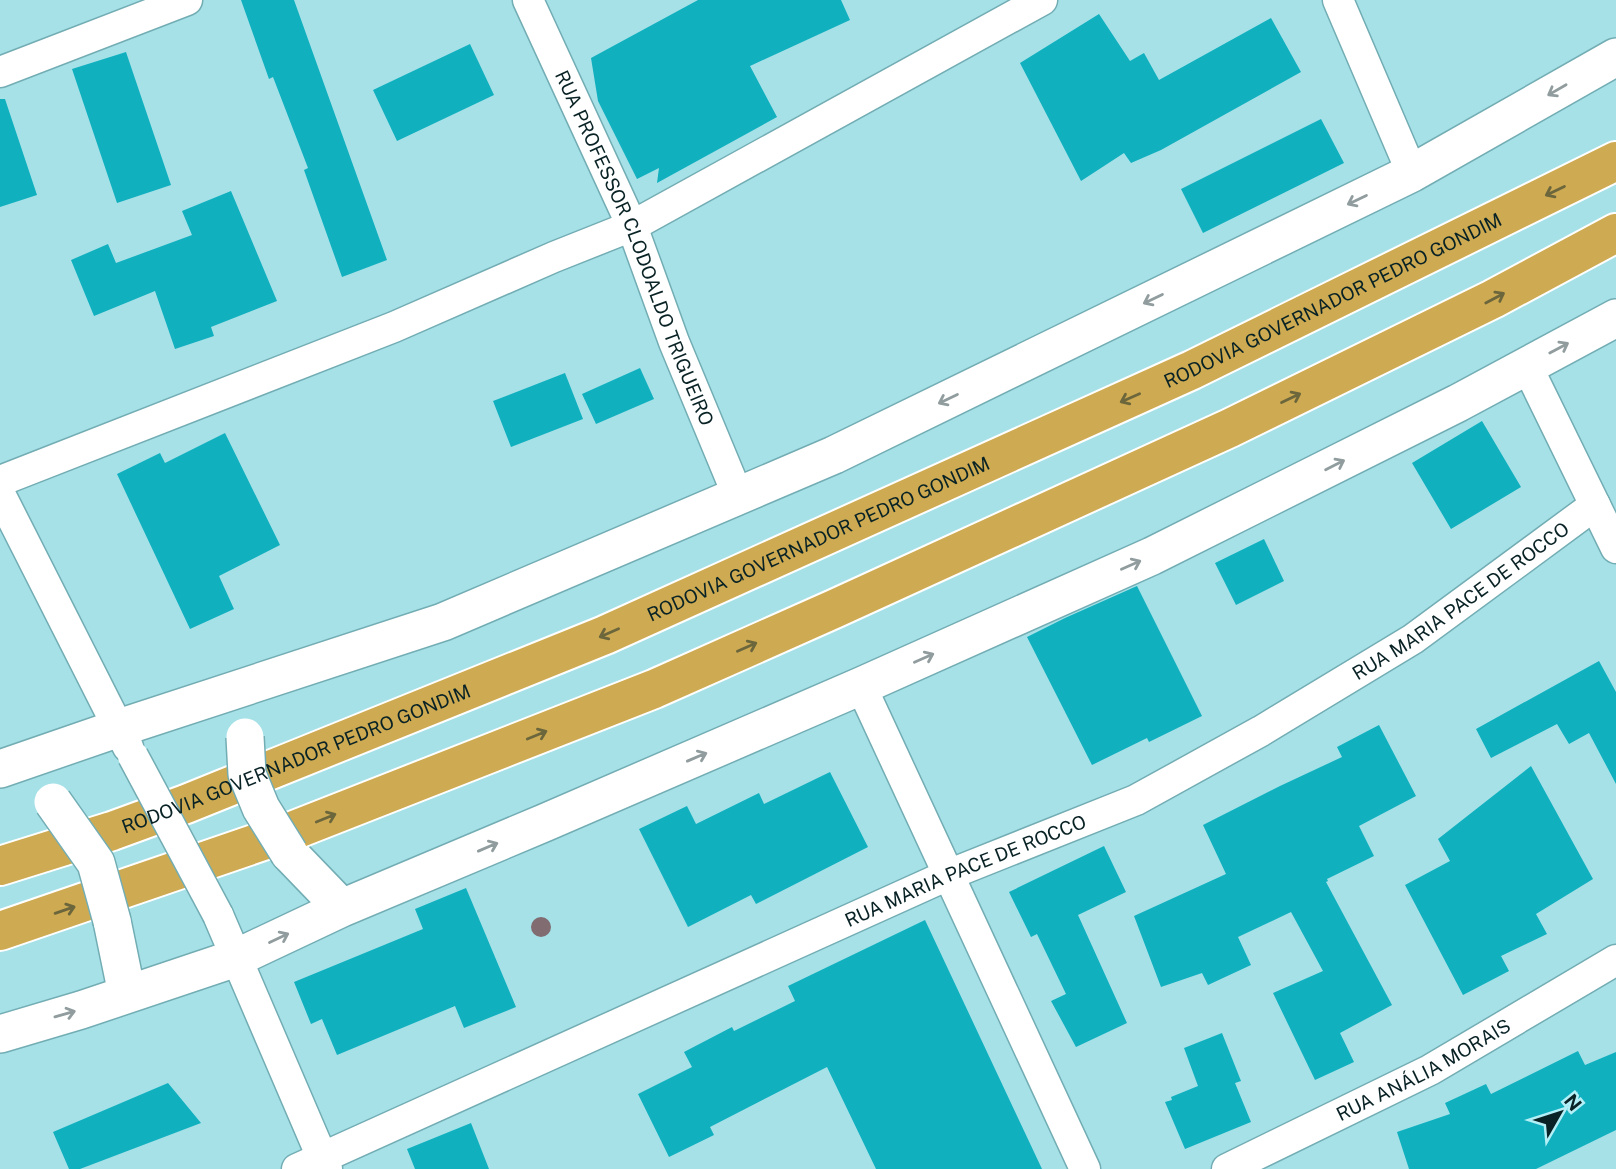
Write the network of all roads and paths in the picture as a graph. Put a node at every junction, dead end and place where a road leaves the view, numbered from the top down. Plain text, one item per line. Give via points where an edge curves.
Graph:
1 (187, 0) edge
2 (528, 0) edge
3 (1042, 0) edge
4 (1338, 0) edge
5 (1616, 57) edge
6 (0, 72) edge
7 (1616, 161) edge
8 (1412, 173) junction
9 (632, 226) junction
10 (1616, 233) edge
11 (1616, 318) edge
12 (1527, 366) junction
13 (0, 481) edge
14 (0, 494) edge
15 (738, 496) junction
16 (1595, 505) junction
17 (1616, 548) edge
18 (258, 682) junction
19 (861, 686) junction
20 (126, 742) junction
21 (0, 770) edge
22 (0, 866) edge
23 (948, 875) junction
24 (342, 908) junction
25 (0, 931) edge
26 (236, 958) junction
27 (1616, 960) edge
28 (127, 994) junction
29 (0, 1034) edge
30 (315, 1166) edge
31 (1085, 1169) edge
32 (1227, 1169) edge

1 - 6 street
2 - 9 street, RUA PROFESSOR CLODOALDO TRIGUEIRO
3 - 9 street
4 - 8 street
5 -> 8 street
7 -> 22 highway, RODOVIA GOVERNADOR PEDRO GONDIM via 1192,370 605,635 186,804
8 -> 15 street via 834,455
9 - 13 street via 394,327
9 - 15 street, RUA PROFESSOR CLODOALDO TRIGUEIRO
25 -> 10 highway via 292,831 654,689 1230,428
12 -> 11 street
12 - 16 street
19 -> 12 street via 1152,556
14 - 20 street
15 - 18 street via 443,622
16 - 17 street
16 - 23 street, RUA MARIA PACE DE ROCCO via 1413,639 1261,731 1136,800
18 - 20 street
18 - 24 street, bridge via 244,737 247,774 261,808 289,853
19 - 23 street
24 -> 19 street
20 - 21 street
20 - 26 street, bridge
21 - 28 street, bridge via 27,782 53,802 96,863
23 - 30 street, RUA MARIA PACE DE ROCCO
23 - 31 street
26 -> 24 street
26 - 28 street
26 - 30 street
27 - 32 street, RUA ANÁLIA MORAIS via 1430,1070
29 -> 28 street

